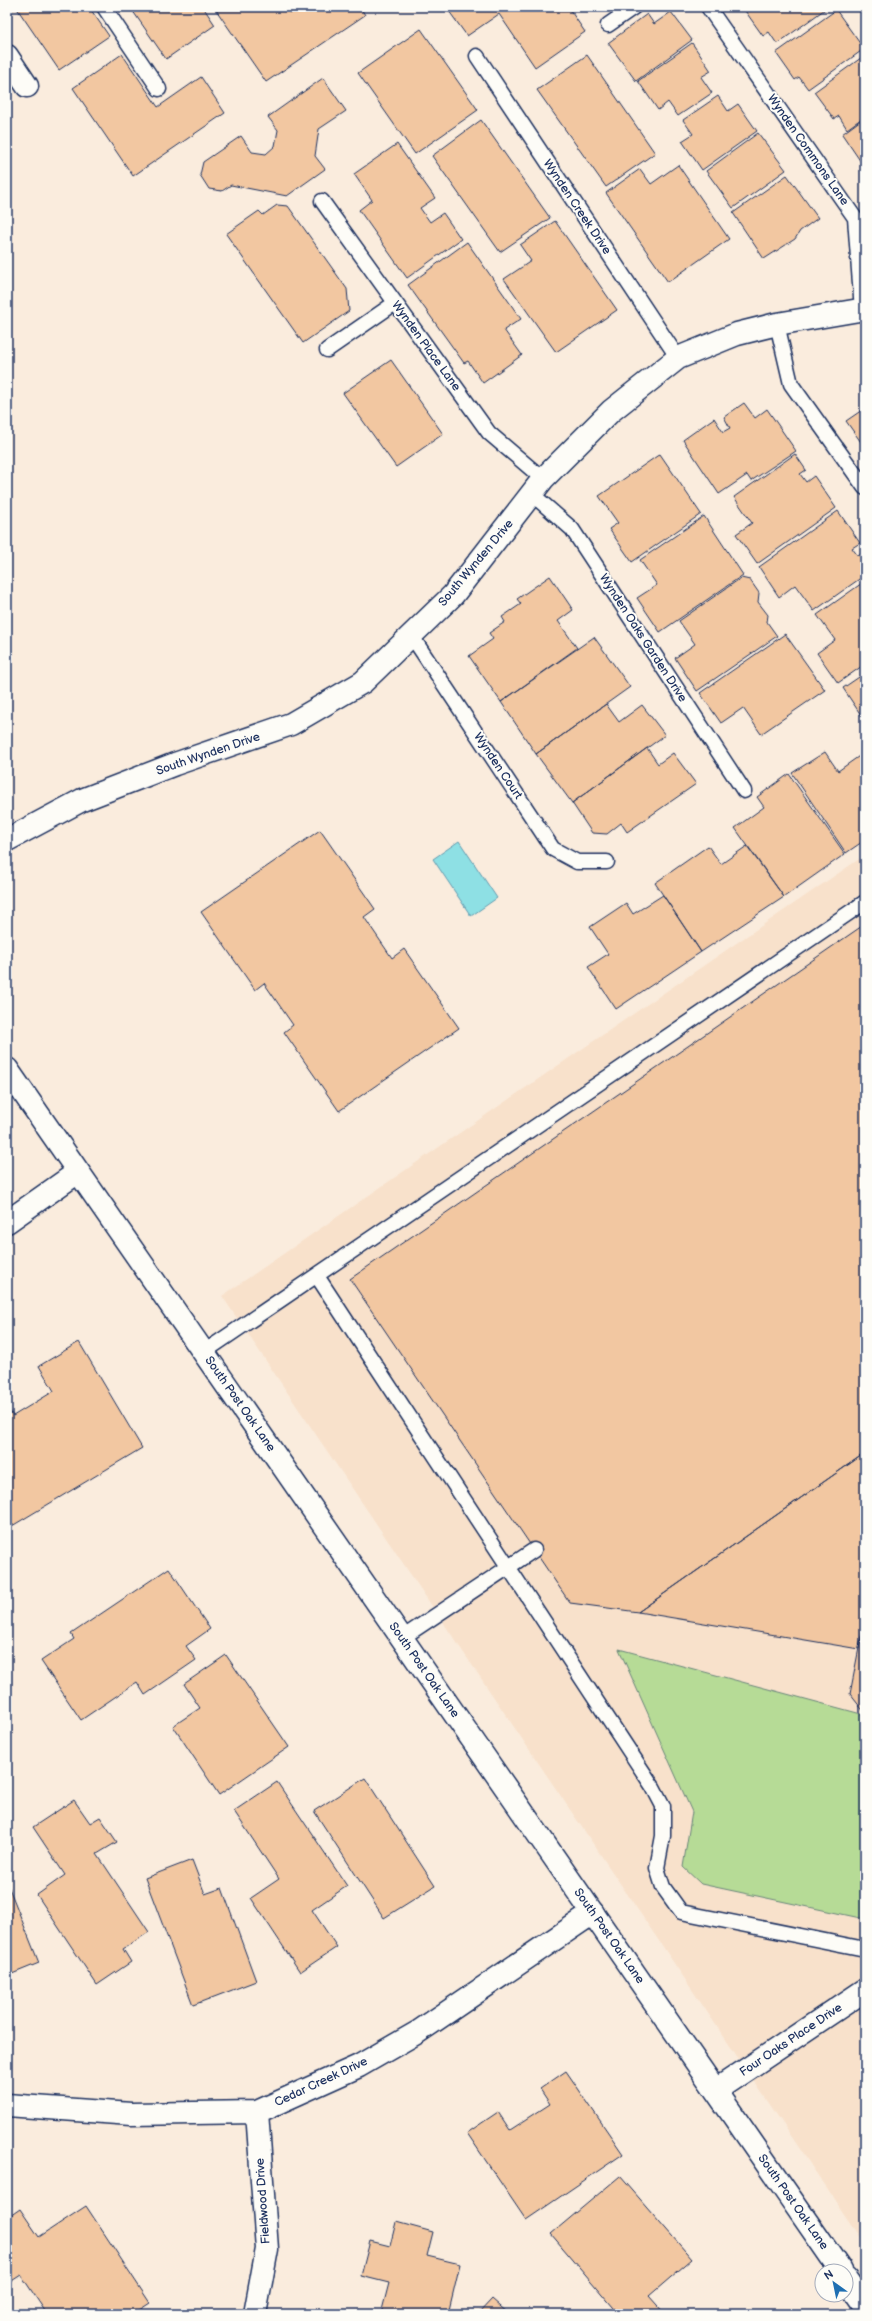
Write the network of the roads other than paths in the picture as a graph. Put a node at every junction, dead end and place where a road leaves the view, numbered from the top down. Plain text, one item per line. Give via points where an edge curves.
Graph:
1 (104, 7) edge
2 (634, 7) edge
3 (708, 7) edge
4 (608, 25) dead end
5 (7, 56) edge
6 (477, 56) dead end
7 (27, 86) dead end
8 (160, 89) dead end
9 (322, 201) dead end
10 (396, 303) junction
11 (863, 309) edge
12 (777, 324) junction
13 (327, 350) dead end
14 (678, 358) junction
15 (538, 486) junction
16 (865, 488) edge
17 (411, 635) junction
18 (744, 792) dead end
19 (7, 840) edge
20 (607, 862) dead end
21 (865, 902) edge
22 (7, 1069) edge
23 (78, 1172) junction
24 (7, 1222) edge
25 (317, 1276) junction
26 (204, 1352) junction
27 (534, 1550) dead end
28 (509, 1566) junction
29 (402, 1638) junction
30 (593, 1914) junction
31 (865, 1949) edge
32 (865, 1990) edge
33 (716, 2090) junction
34 (7, 2105) edge
35 (257, 2112) junction
36 (835, 2263) edge
37 (854, 2290) edge
38 (865, 2306) edge
39 (255, 2314) edge

1 - 8 lane
2 - 4 lane
3 - 11 lane, Wynden Commons Lane via 855,218
5 - 7 street
6 - 14 lane, Wynden Creek Drive
9 - 10 lane, Wynden Place Lane
10 - 13 lane
10 - 15 lane, Wynden Place Lane via 489,433
11 - 12 street, South Wynden Drive
12 - 14 street, South Wynden Drive via 737,334
12 - 16 lane via 791,384
14 - 15 street, South Wynden Drive via 611,411
15 - 17 street, South Wynden Drive via 453,595
15 - 18 lane, Wynden Oaks Garden Drive via 572,529
17 - 19 street, South Wynden Drive via 363,682 291,724 175,764 82,800
17 - 20 lane, Wynden Court via 553,849 577,862
21 - 25 lane
22 - 23 street, South Post Oak Lane
23 - 24 street
23 - 26 street, South Post Oak Lane
25 - 26 lane
25 - 28 lane
26 - 29 street, South Post Oak Lane
27 - 28 lane
28 - 29 lane
28 - 31 lane via 663,1806 663,1836 657,1868 663,1887 680,1912
29 - 30 street, South Post Oak Lane
30 - 33 street, South Post Oak Lane
30 - 35 street, Cedar Creek Drive via 392,2047 359,2066
32 - 33 street, Four Oaks Place Drive
33 - 36 street, South Post Oak Lane
34 - 35 street, Cedar Creek Drive via 131,2114
35 - 39 street, Fieldwood Drive via 267,2249
37 - 38 street

